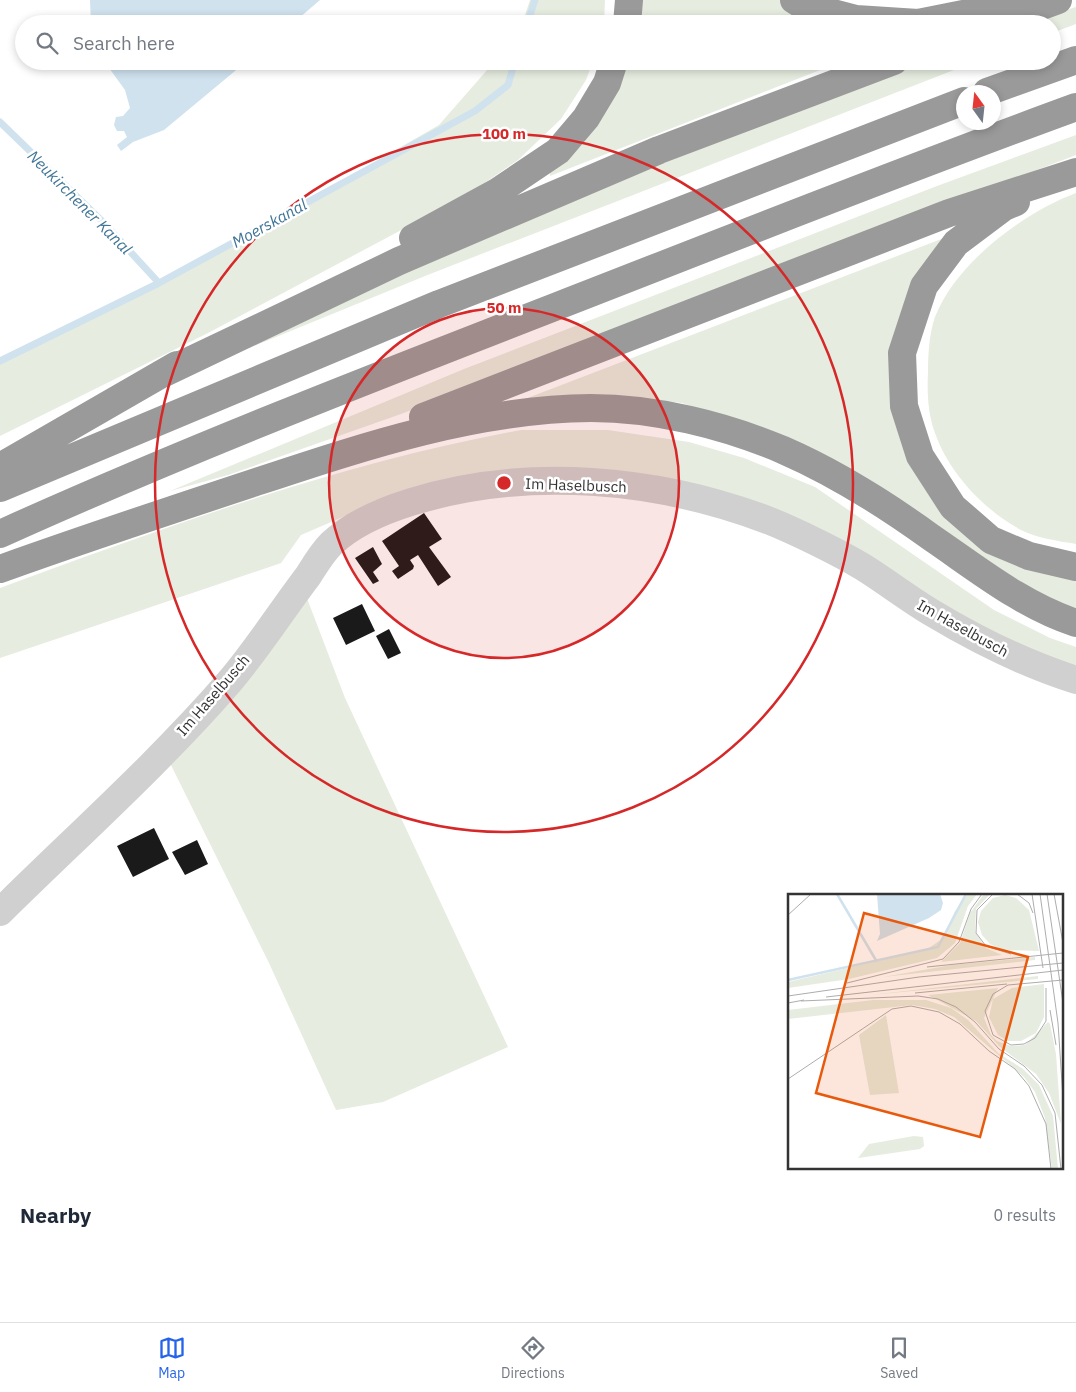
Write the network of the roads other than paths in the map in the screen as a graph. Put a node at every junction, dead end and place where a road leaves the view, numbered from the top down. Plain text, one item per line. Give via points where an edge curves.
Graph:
1 (629, 0) edge
2 (794, 0) edge
3 (1033, 0) edge
4 (1058, 0) edge
5 (628, 15) edge
6 (841, 15) edge
7 (958, 15) edge
8 (1017, 15) edge
9 (1076, 60) edge
10 (1061, 65) edge
11 (611, 70) edge
12 (871, 70) edge
13 (1048, 70) edge
14 (1001, 87) edge
15 (956, 104) edge
16 (1076, 107) edge
17 (1076, 172) edge
18 (1076, 177) edge
19 (162, 374) junction
20 (311, 464) junction
21 (0, 467) edge
22 (0, 488) edge
23 (0, 534) edge
24 (1076, 567) edge
25 (0, 569) edge
26 (1076, 623) edge
27 (1076, 680) edge
28 (0, 912) edge

1 - 5 highway
2 - 6 highway
3 - 7 highway
4 - 8 highway
9 - 10 highway
11 - 19 highway via 586,118 558,151 488,196
12 - 19 highway via 641,158 399,261
13 - 14 highway
15 - 22 highway via 439,304
16 - 23 highway via 925,162 454,346 106,486
17 - 20 highway via 875,241
18 - 24 highway via 1004,207 956,243 924,286 902,353 904,406 920,456 953,507 991,540 1029,556
19 - 21 highway
20 - 25 highway
20 - 26 highway via 406,435 527,412 593,408 651,413 719,427 773,447 859,488 998,585 1047,614
27 - 28 street, Im Haselbusch via 990,646 932,613 861,566 772,522 703,498 623,484 544,481 482,485 437,494 390,508 356,524 331,545 231,679

